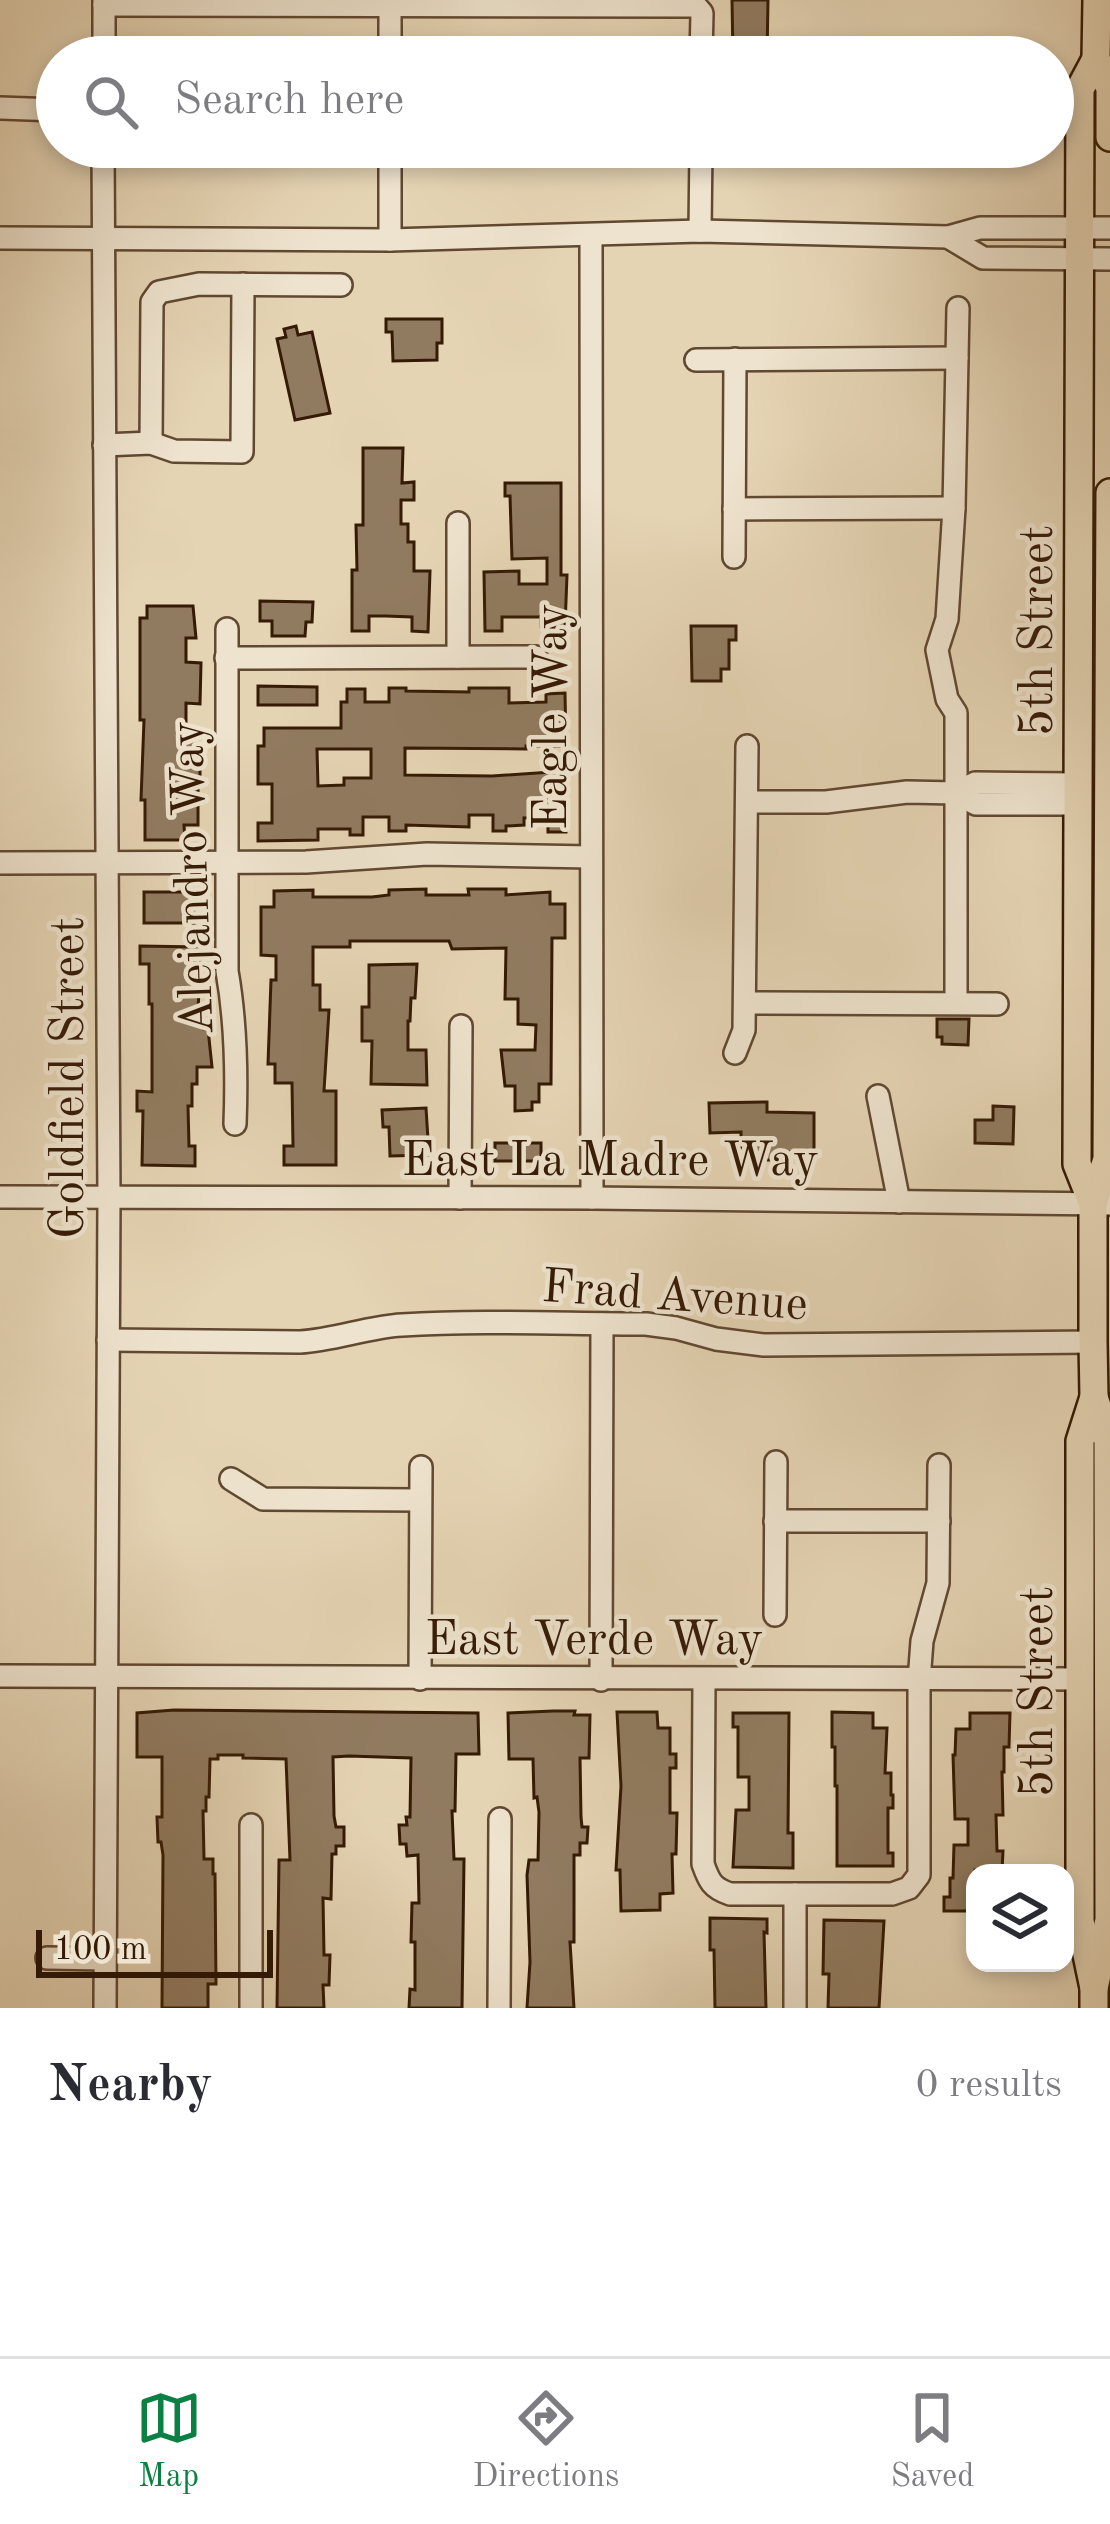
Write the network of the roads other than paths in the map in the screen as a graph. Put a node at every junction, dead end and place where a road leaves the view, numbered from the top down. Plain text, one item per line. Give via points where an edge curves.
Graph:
1 (1096, 0) edge
2 (153, 2) edge
3 (104, 3) edge
4 (390, 6) junction
5 (104, 36) edge
6 (390, 36) edge
7 (701, 36) edge
8 (1096, 59) junction
9 (0, 108) edge
10 (36, 109) edge
11 (1110, 137) edge
12 (103, 168) edge
13 (390, 168) edge
14 (701, 168) edge
15 (1081, 228) junction
16 (1110, 228) edge
17 (700, 231) junction
18 (591, 236) junction
19 (948, 237) junction
20 (0, 238) edge
21 (102, 238) junction
22 (390, 240) junction
23 (1081, 259) junction
24 (1110, 260) edge
25 (243, 284) junction
26 (341, 285) dead end
27 (958, 308) dead end
28 (957, 358) junction
29 (735, 359) junction
30 (696, 360) dead end
31 (151, 443) junction
32 (104, 445) junction
33 (1110, 493) edge
34 (954, 508) junction
35 (734, 509) junction
36 (458, 524) dead end
37 (734, 557) dead end
38 (227, 629) dead end
39 (458, 657) junction
40 (536, 657) dead end
41 (226, 658) junction
42 (747, 746) dead end
43 (956, 793) junction
44 (1079, 794) junction
45 (747, 802) junction
46 (591, 857) junction
47 (107, 862) junction
48 (226, 862) junction
49 (0, 863) edge
50 (745, 1003) junction
51 (956, 1004) junction
52 (998, 1004) dead end
53 (460, 1026) dead end
54 (735, 1053) dead end
55 (878, 1096) dead end
56 (236, 1124) dead end
57 (0, 1197) edge
58 (109, 1198) junction
59 (460, 1198) junction
60 (592, 1198) junction
61 (899, 1202) junction
62 (1102, 1204) edge
63 (602, 1324) junction
64 (109, 1340) junction
65 (1094, 1342) junction
66 (1102, 1397) edge
67 (776, 1462) dead end
68 (939, 1466) dead end
69 (421, 1467) dead end
70 (230, 1479) dead end
71 (419, 1500) junction
72 (776, 1521) junction
73 (939, 1521) junction
74 (775, 1615) dead end
75 (0, 1676) edge
76 (107, 1676) junction
77 (420, 1678) junction
78 (1080, 1679) junction
79 (602, 1680) junction
80 (704, 1680) junction
81 (919, 1681) junction
82 (500, 1819) dead end
83 (251, 1825) dead end
84 (795, 1894) junction
85 (47, 1958) dead end
86 (106, 1959) junction
87 (1094, 1998) edge
88 (105, 2008) edge
89 (251, 2008) edge
90 (500, 2008) edge
91 (795, 2008) edge

1 - 8 main road, 5th Street
2 - 3 street
2 - 4 street
3 - 5 street
4 - 6 street
4 - 7 street via 696,6
8 - 11 main road, 5th Street via 1110,88
8 - 15 main road, 5th Street via 1080,89
9 - 10 street
12 - 21 street, Goldfield Street
13 - 22 street
14 - 17 street
15 - 16 street
15 - 19 street via 980,228
15 - 23 main road, 5th Street
17 - 18 street
17 - 19 street
18 - 22 street
18 - 46 street, Eagle Way
19 - 23 street via 983,258
20 - 21 street
21 - 22 street
21 - 32 street, Goldfield Street
23 - 24 street
23 - 44 main road, 5th Street
25 - 26 street
25 - 31 street via 199,284 159,292 152,302
25 - 31 street via 242,452
27 - 28 street
28 - 29 street
28 - 34 street
29 - 30 street
29 - 35 street
31 - 32 street
32 - 47 street, Goldfield Street
33 - 62 main road, 5th Street
34 - 35 street
34 - 43 street via 947,619 937,650 956,713
35 - 37 street
36 - 39 street
38 - 41 street, Alejandro Way
39 - 40 street
39 - 41 street
41 - 48 street, Alejandro Way
42 - 45 street
43 - 44 street via 976,804 1000,794
43 - 45 street
43 - 51 street
44 - 62 main road, 5th Street via 1077,1164
45 - 50 street
46 - 48 street
46 - 60 street, Eagle Way
47 - 48 street
47 - 49 street
47 - 58 street, Goldfield Street
48 - 56 street, Alejandro Way
50 - 51 street
50 - 54 street
51 - 52 street
53 - 59 street
55 - 61 street
57 - 58 street, East La Madre Way
58 - 59 street, East La Madre Way
58 - 64 street, Goldfield Street
59 - 60 street, East La Madre Way
60 - 61 street, East La Madre Way
61 - 62 street, East La Madre Way
62 - 65 main road, 5th Street
63 - 64 street, Frad Avenue via 404,1324 300,1342
63 - 65 street, Frad Avenue via 764,1345
63 - 79 street
64 - 76 street, Goldfield Street
65 - 66 main road, 5th Street
66 - 78 main road, 5th Street via 1080,1441
66 - 87 main road, 5th Street via 1109,1920
67 - 72 street
68 - 73 street
69 - 71 street
70 - 71 street via 263,1499
71 - 77 street
72 - 73 street
72 - 74 street
73 - 81 street via 938,1583
75 - 76 street, East Verde Way
76 - 77 street, East Verde Way
76 - 86 street, Goldfield Street
77 - 79 street, East Verde Way
78 - 81 street, East Verde Way
78 - 87 main road, 5th Street via 1080,1921
79 - 80 street, East Verde Way
80 - 81 street, East Verde Way
80 - 84 street via 709,1881 730,1894
81 - 84 street via 919,1875 892,1894
82 - 90 street
83 - 89 street
84 - 91 street
85 - 86 street
86 - 88 street, Goldfield Street

